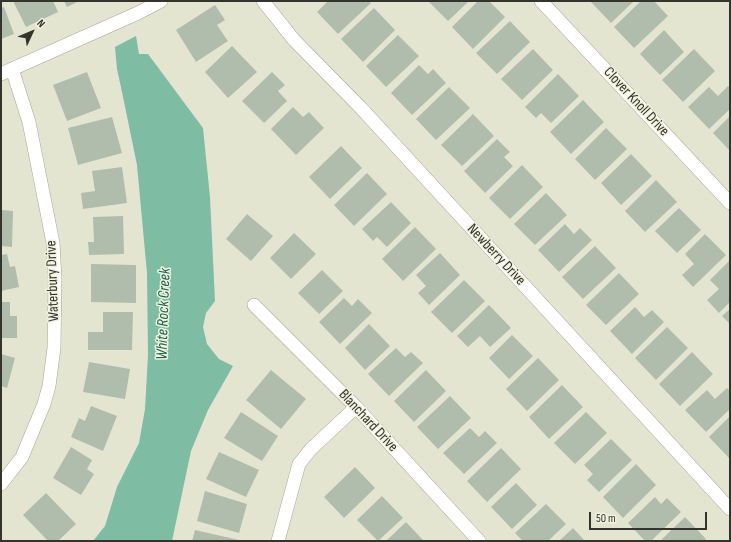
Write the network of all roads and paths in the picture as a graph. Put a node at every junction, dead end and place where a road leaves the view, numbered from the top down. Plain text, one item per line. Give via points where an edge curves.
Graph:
1 (161, 1) edge
2 (263, 1) edge
3 (541, 1) edge
4 (136, 7) edge
5 (7, 72) edge
6 (730, 203) edge
7 (254, 305) dead end
8 (356, 407) junction
9 (1, 484) edge
10 (730, 509) edge
11 (278, 541) edge
12 (479, 541) edge

1 - 4 street
2 - 10 street, Newberry Drive via 294,40 366,114
3 - 6 street, Clover Knoll Drive
4 - 5 street
5 - 9 street, Waterbury Drive via 29,122 53,243 54,348 44,404 22,457
7 - 8 street, Blanchard Drive
8 - 11 street via 311,449 299,464
8 - 12 street, Blanchard Drive

